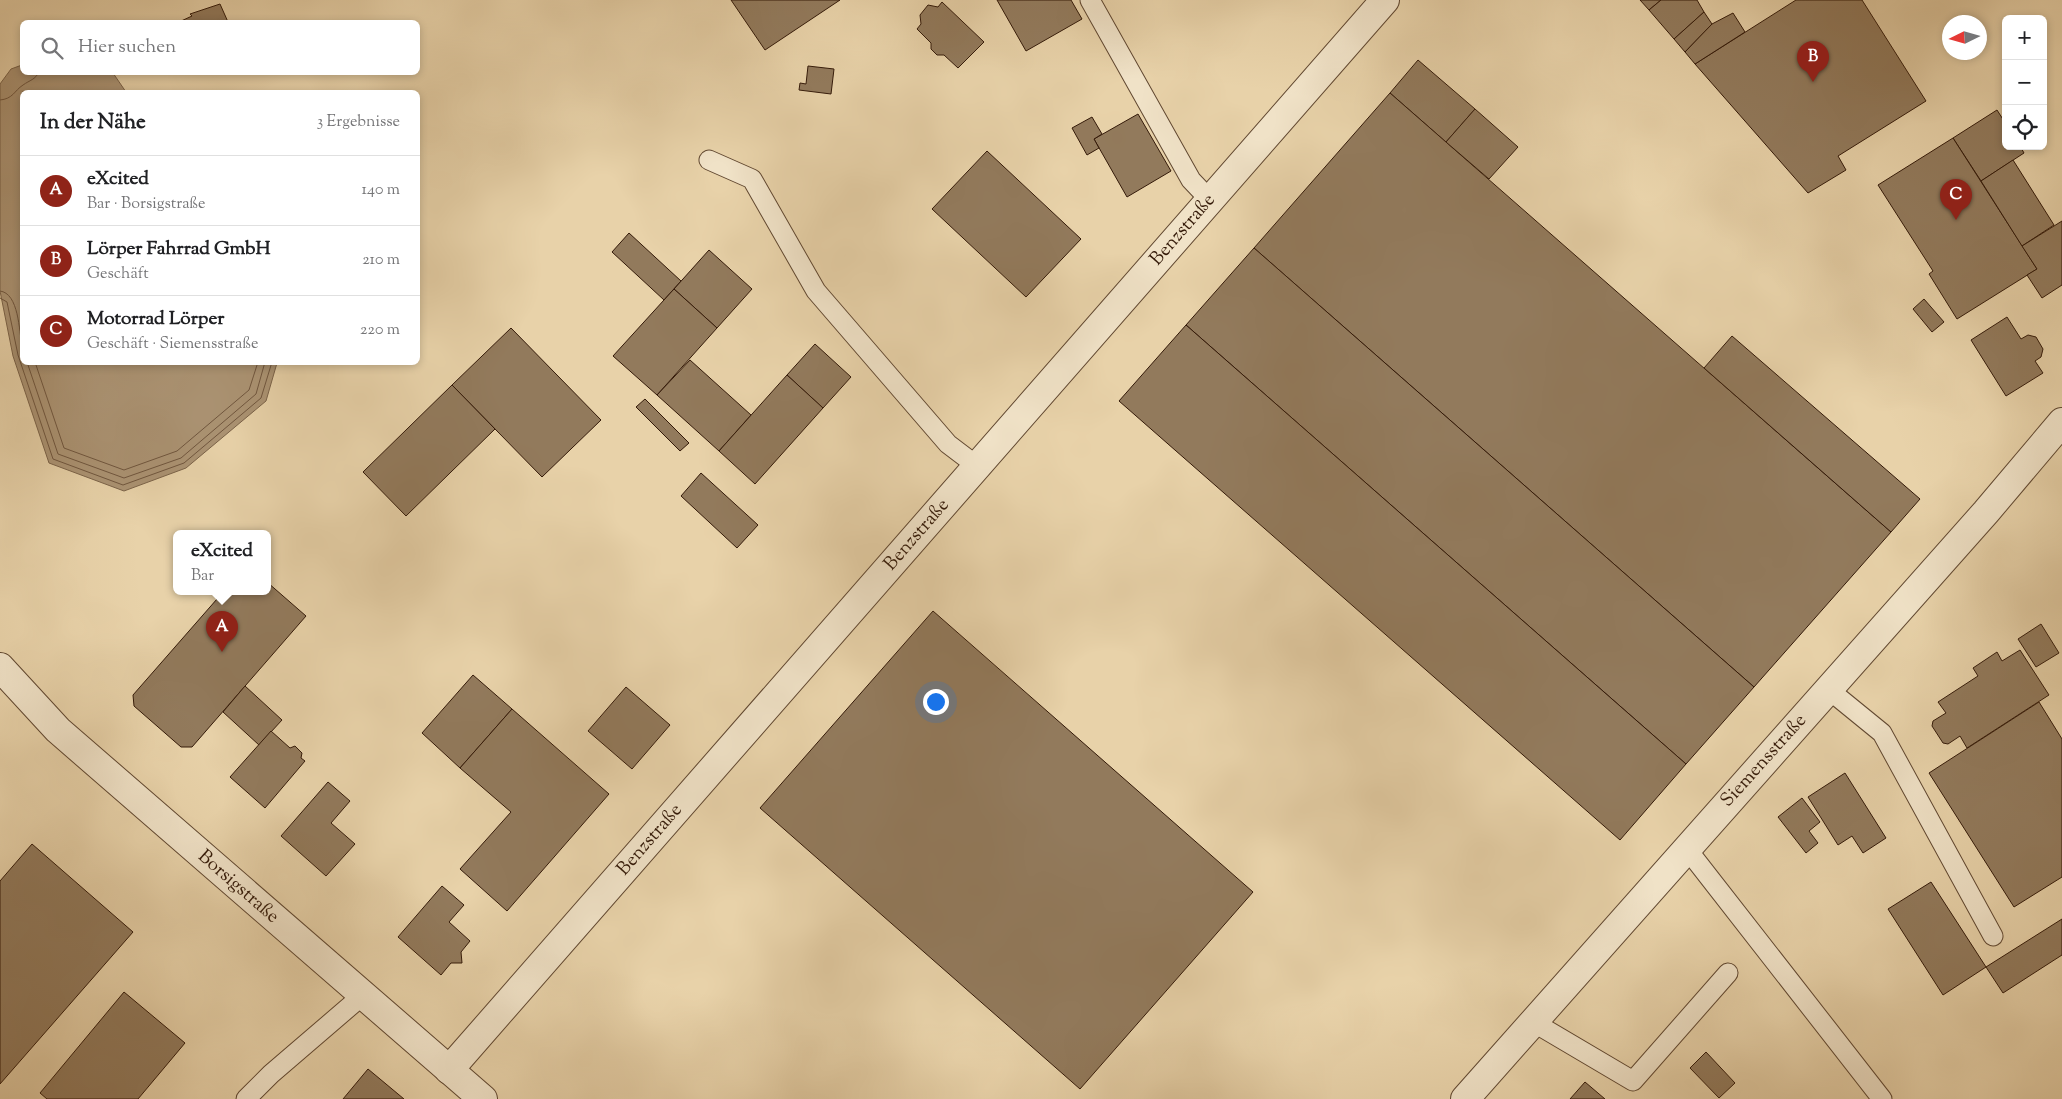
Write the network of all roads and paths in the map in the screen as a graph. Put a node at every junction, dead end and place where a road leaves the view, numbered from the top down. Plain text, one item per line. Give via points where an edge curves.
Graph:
1 (1090, 0) edge
2 (1385, 0) edge
3 (709, 160) dead end
4 (1210, 200) junction
5 (2062, 422) edge
6 (977, 466) junction
7 (0, 667) edge
8 (1828, 689) junction
9 (1687, 849) junction
10 (1993, 936) dead end
11 (1728, 974) dead end
12 (363, 995) junction
13 (1533, 1022) junction
14 (449, 1070) junction
15 (246, 1099) edge
16 (483, 1099) edge
17 (1464, 1099) edge
18 (1882, 1099) edge

1 - 4 lane via 1191,180
2 - 4 street, Benzstraße
3 - 6 lane via 752,179 816,291 948,444
4 - 6 street, Benzstraße
5 - 8 street, Siemensstraße
6 - 14 street, Benzstraße
7 - 12 street, Borsigstraße via 58,730
8 - 9 street, Siemensstraße
8 - 10 lane via 1882,733
9 - 13 street, Siemensstraße
9 - 18 lane
11 - 13 lane via 1633,1081
12 - 14 street, Borsigstraße
12 - 15 lane
13 - 17 street, Siemensstraße
14 - 16 street, Borsigstraße

